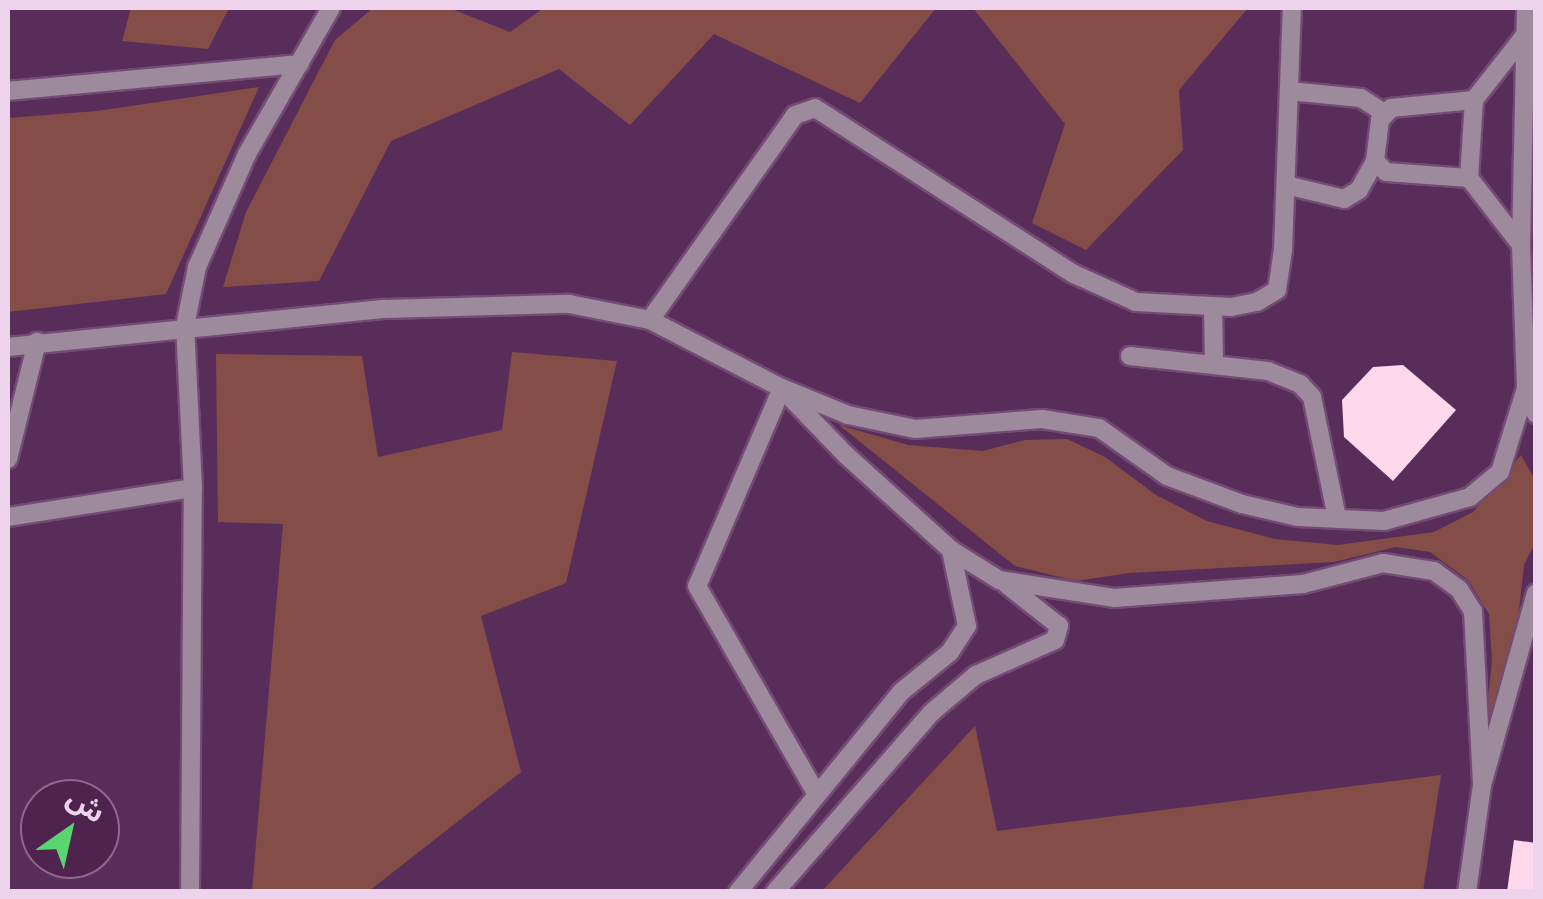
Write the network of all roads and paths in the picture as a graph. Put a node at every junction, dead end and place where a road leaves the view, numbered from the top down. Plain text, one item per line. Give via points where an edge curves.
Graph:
1 (331, 8) edge
2 (1292, 8) edge
3 (1526, 8) edge
4 (1525, 34) junction
5 (300, 64) junction
6 (8, 91) edge
7 (1289, 91) junction
8 (1474, 100) junction
9 (1384, 112) junction
10 (1374, 161) junction
11 (1468, 178) junction
12 (1286, 185) junction
13 (1521, 245) junction
14 (1212, 306) junction
15 (650, 320) junction
16 (186, 326) junction
17 (37, 342) junction
18 (8, 347) edge
19 (1130, 356) dead end
20 (1214, 365) junction
21 (782, 388) junction
22 (1526, 388) junction
23 (1536, 414) edge
24 (8, 459) edge
25 (194, 488) junction
26 (8, 517) edge
27 (1337, 518) junction
28 (951, 550) junction
29 (1000, 580) junction
30 (1536, 592) edge
31 (1482, 785) junction
32 (815, 791) junction
33 (190, 892) edge
34 (738, 892) edge
35 (776, 892) edge
36 (1467, 892) edge

1 - 5 street
2 - 7 street
3 - 4 street
4 - 8 street
4 - 13 street
5 - 6 street
5 - 16 street via 247,154 204,250
7 - 9 street via 1361,98
7 - 12 street
8 - 9 street
8 - 11 street
9 - 10 street
10 - 11 street via 1386,172
10 - 12 street via 1359,190 1344,199
11 - 13 street
12 - 14 street via 1277,290 1257,302
13 - 22 street
14 - 15 street via 1136,302 1074,274 815,108 795,115
14 - 20 street
15 - 16 street via 569,304 385,309
15 - 21 street
16 - 17 street
16 - 25 street
17 - 18 street
17 - 24 street
19 - 20 street
20 - 27 street via 1268,371 1300,384 1312,397
21 - 27 street via 848,416 914,430 1042,419 1099,428 1166,476 1242,504
21 - 28 street
21 - 32 street via 697,586
22 - 23 street
22 - 27 street via 1500,472 1470,497 1384,521
25 - 26 street
25 - 33 street
28 - 29 street
28 - 32 street via 967,626 950,652 901,692
29 - 31 street via 1114,598 1303,584 1384,563 1434,571 1473,611
29 - 35 street via 1058,626 1055,640 976,675 931,713
30 - 31 street
31 - 36 street
32 - 34 street

